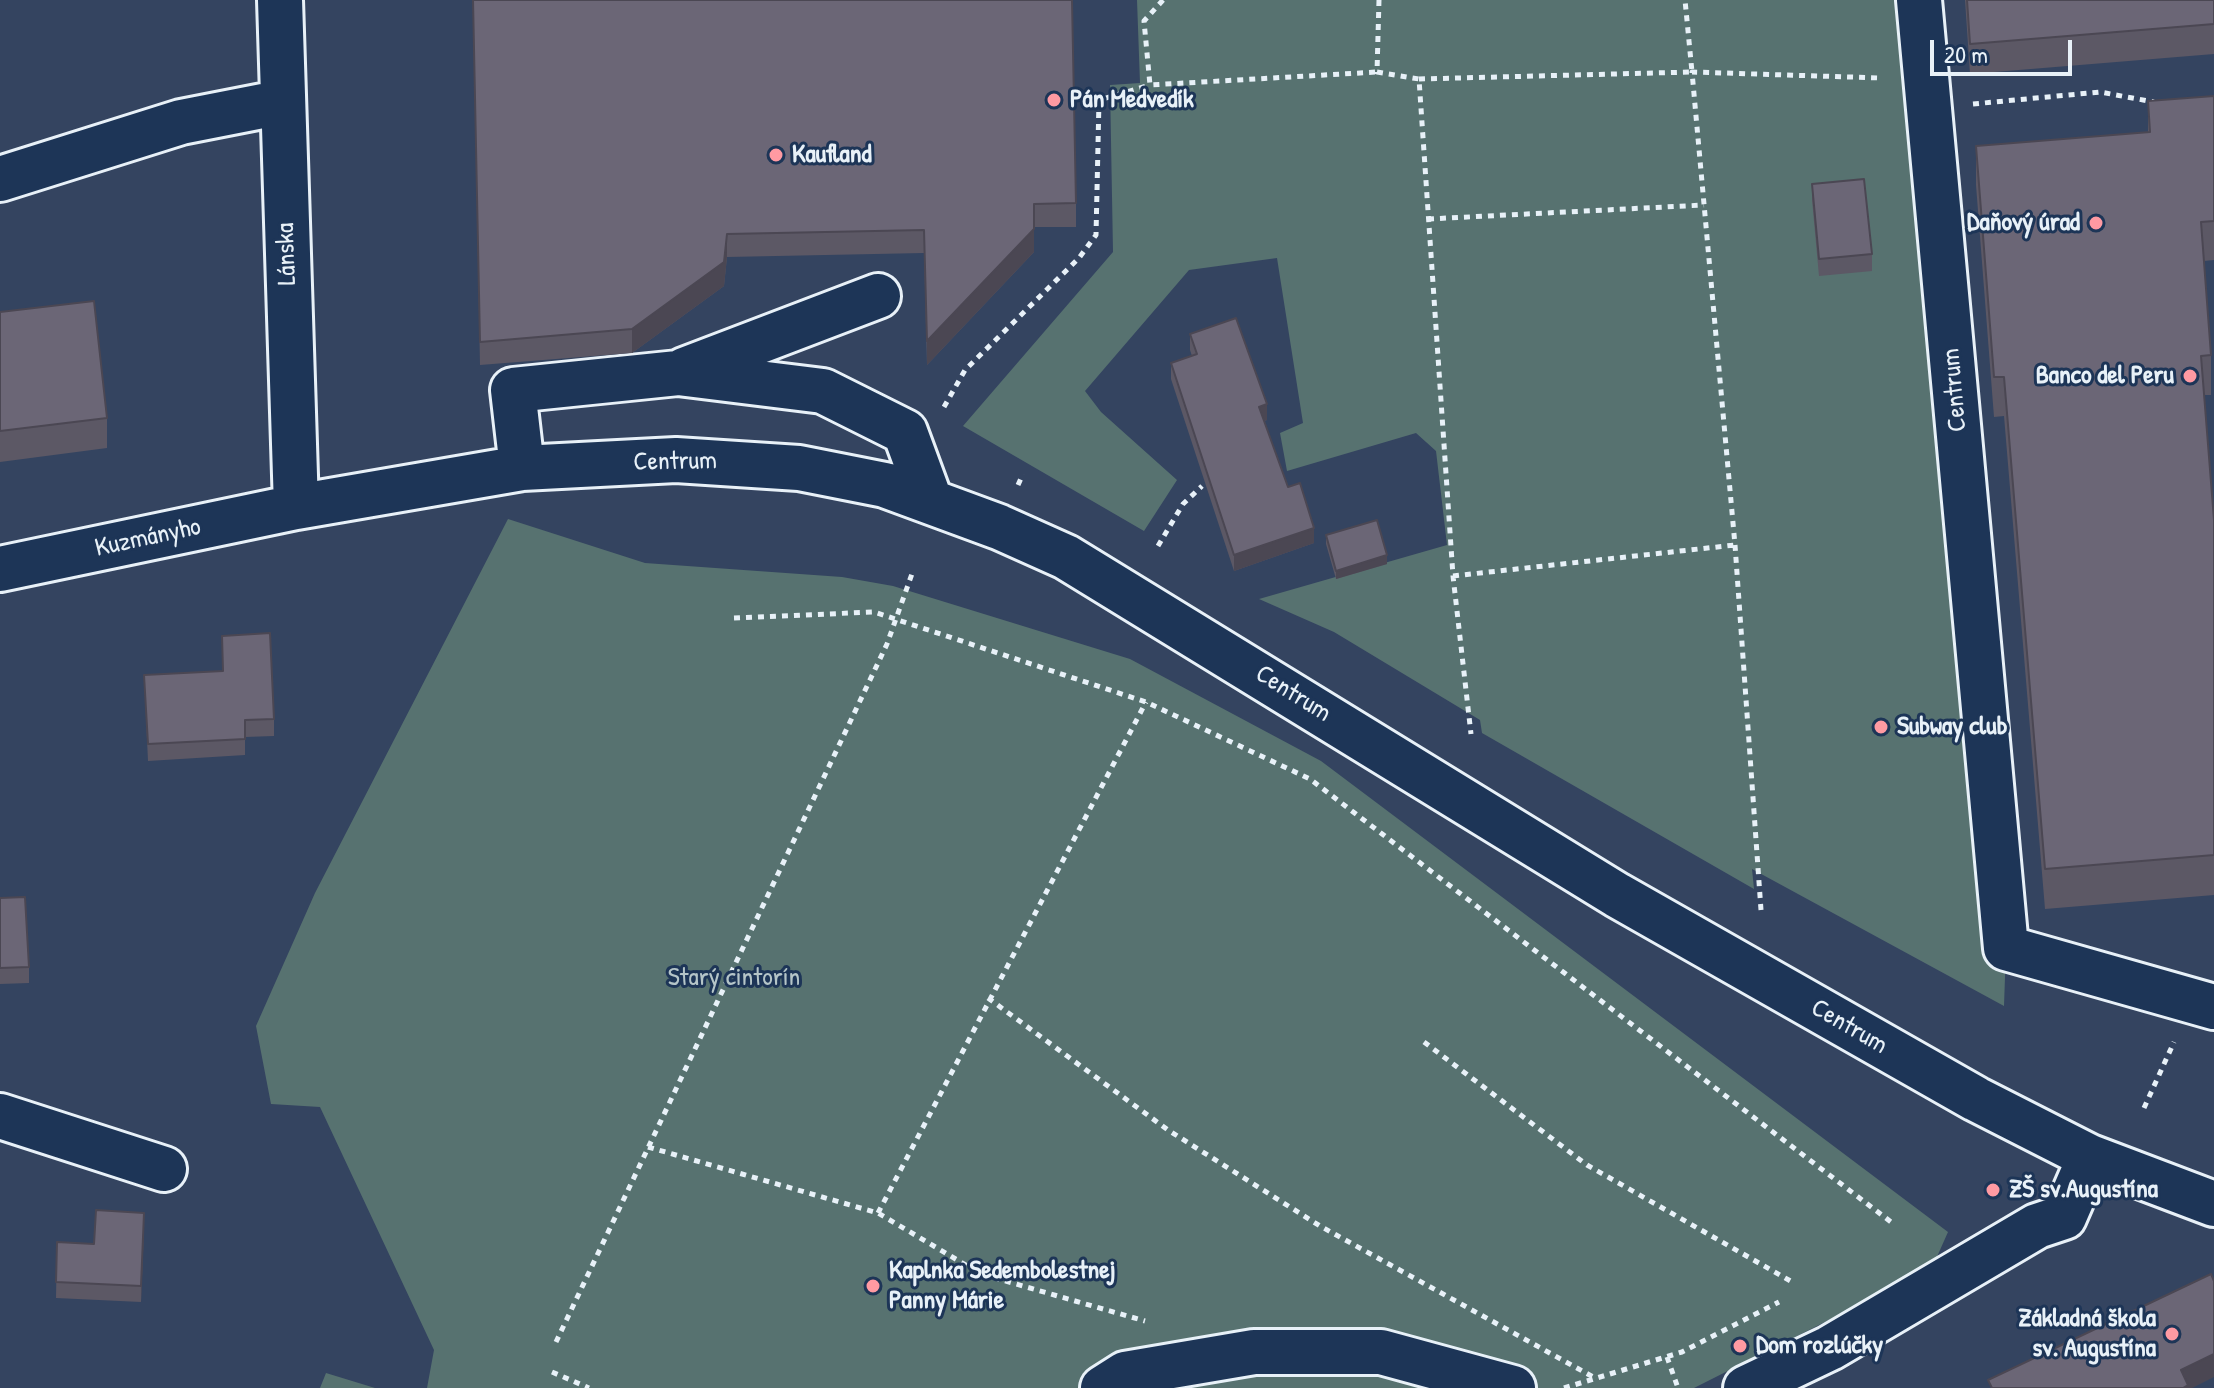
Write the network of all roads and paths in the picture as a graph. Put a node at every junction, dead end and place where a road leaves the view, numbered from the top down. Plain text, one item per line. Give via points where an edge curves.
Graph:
1 (280, 0) edge
2 (1163, 0) edge
3 (1379, 0) edge
4 (1685, 0) edge
5 (1919, 0) edge
6 (1377, 72) junction
7 (1692, 72) junction
8 (1419, 79) junction
9 (1150, 85) junction
10 (1927, 94) junction
11 (283, 102) junction
12 (2156, 103) edge
13 (0, 179) edge
14 (1704, 205) junction
15 (1428, 219) junction
16 (878, 296) dead end
17 (678, 373) junction
18 (940, 414) dead end
19 (522, 468) junction
20 (1202, 486) edge
21 (930, 500) junction
22 (296, 507) junction
23 (1735, 545) junction
24 (1158, 546) dead end
25 (0, 569) edge
26 (913, 571) dead end
27 (1453, 576) junction
28 (734, 618) dead end
29 (897, 619) junction
30 (1146, 702) junction
31 (1471, 734) dead end
32 (1761, 910) dead end
33 (988, 998) junction
34 (2214, 1007) edge
35 (1424, 1042) dead end
36 (0, 1116) edge
37 (648, 1147) junction
38 (2090, 1157) junction
39 (164, 1169) dead end
40 (2214, 1204) edge
41 (878, 1213) junction
42 (1891, 1222) dead end
43 (1794, 1283) dead end
44 (1779, 1302) dead end
45 (1148, 1322) dead end
46 (556, 1342) dead end
47 (1667, 1357) junction
48 (552, 1372) dead end
49 (1595, 1378) junction
50 (589, 1388) edge
51 (1103, 1388) edge
52 (1513, 1388) edge
53 (1564, 1388) edge
54 (1678, 1388) edge
55 (1746, 1388) edge

1 - 11 street, Lánska
2 - 9 path via 1144,21
3 - 6 path
4 - 7 path
5 - 10 street, Centrum
6 - 8 path
6 - 9 path
7 - 8 path
7 - 10 path
7 - 14 path
8 - 15 path
9 - 18 path via 1099,100 1096,235 965,370
10 - 12 path via 2100,92
10 - 34 street, Centrum via 2006,948
11 - 13 street via 181,122
11 - 22 street, Lánska
14 - 15 path
14 - 23 path
15 - 27 path
16 - 17 street
17 - 19 street via 513,390
17 - 21 street via 823,391 905,432
19 - 21 street, Centrum via 676,460 763,464 885,485
19 - 22 street, Centrum
20 - 24 path via 1183,504
21 - 38 street, Centrum via 1066,557 1617,895 1976,1099
22 - 25 street, Kuzmányho
23 - 27 path
23 - 32 path
26 - 29 path
27 - 31 path
28 - 29 path via 874,612
29 - 30 path
29 - 37 path
30 - 33 path
30 - 42 path via 1310,779
33 - 41 path
33 - 49 path via 1168,1130 1307,1218
35 - 43 path via 1587,1165
36 - 39 street
37 - 41 path
37 - 46 path
38 - 40 street, Centrum
38 - 55 street via 2064,1217 1950,1257 1830,1348
41 - 45 path via 981,1274
44 - 47 path
47 - 49 path
47 - 54 path
48 - 50 path
49 - 53 path
51 - 52 street via 1125,1374 1254,1352 1381,1352

